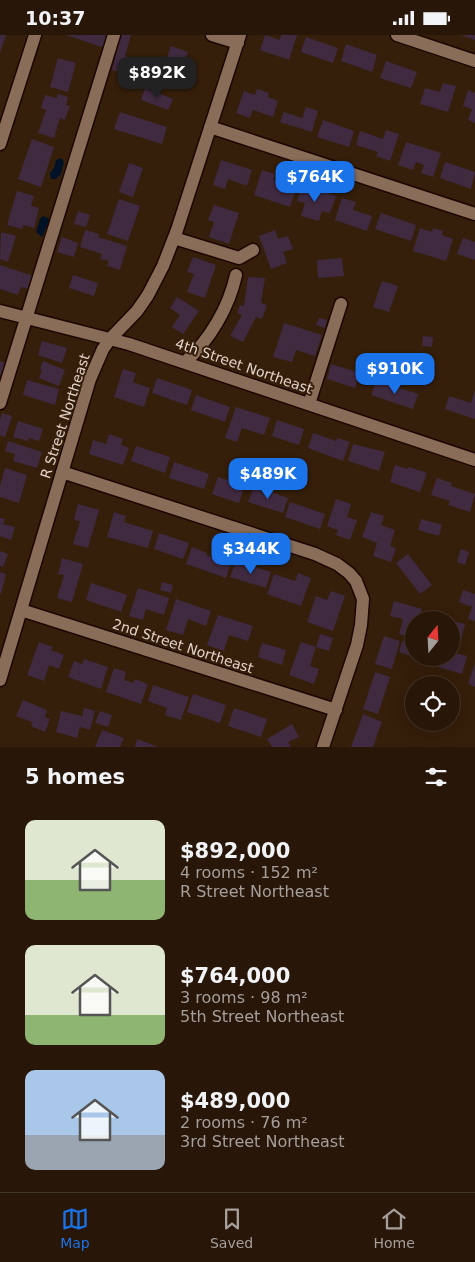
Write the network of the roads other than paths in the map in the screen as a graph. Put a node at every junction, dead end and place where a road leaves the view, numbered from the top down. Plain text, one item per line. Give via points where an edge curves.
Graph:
1 (35, 35) edge
2 (114, 35) edge
3 (212, 35) edge
4 (397, 35) edge
5 (239, 39) edge
6 (475, 61) edge
7 (210, 127) junction
8 (0, 144) edge
9 (475, 214) edge
10 (174, 238) junction
11 (253, 250) dead end
12 (236, 275) dead end
13 (341, 304) dead end
14 (0, 311) edge
15 (25, 317) junction
16 (110, 338) junction
17 (185, 362) junction
18 (0, 403) edge
19 (309, 404) junction
20 (475, 460) edge
21 (62, 472) junction
22 (21, 611) junction
23 (1, 677) edge
24 (336, 710) junction
25 (323, 747) edge

1 - 8 street
2 - 15 street
3 - 5 street
4 - 6 street
5 - 7 street, R Street Northeast
7 - 9 street
7 - 10 street, R Street Northeast
10 - 11 street via 239,258
10 - 16 street, R Street Northeast via 148,295 132,317
12 - 17 street via 226,305 197,352
13 - 19 street
14 - 15 street, 4th Street Northeast
15 - 16 street, 4th Street Northeast
15 - 18 street
16 - 17 street, 4th Street Northeast
16 - 21 street, R Street Northeast via 90,379
17 - 19 street, 4th Street Northeast
19 - 20 street, 4th Street Northeast
21 - 22 street, R Street Northeast
21 - 24 street via 315,554 349,573 363,599 362,625
22 - 23 street, R Street Northeast
22 - 24 street, 2nd Street Northeast
24 - 25 street

